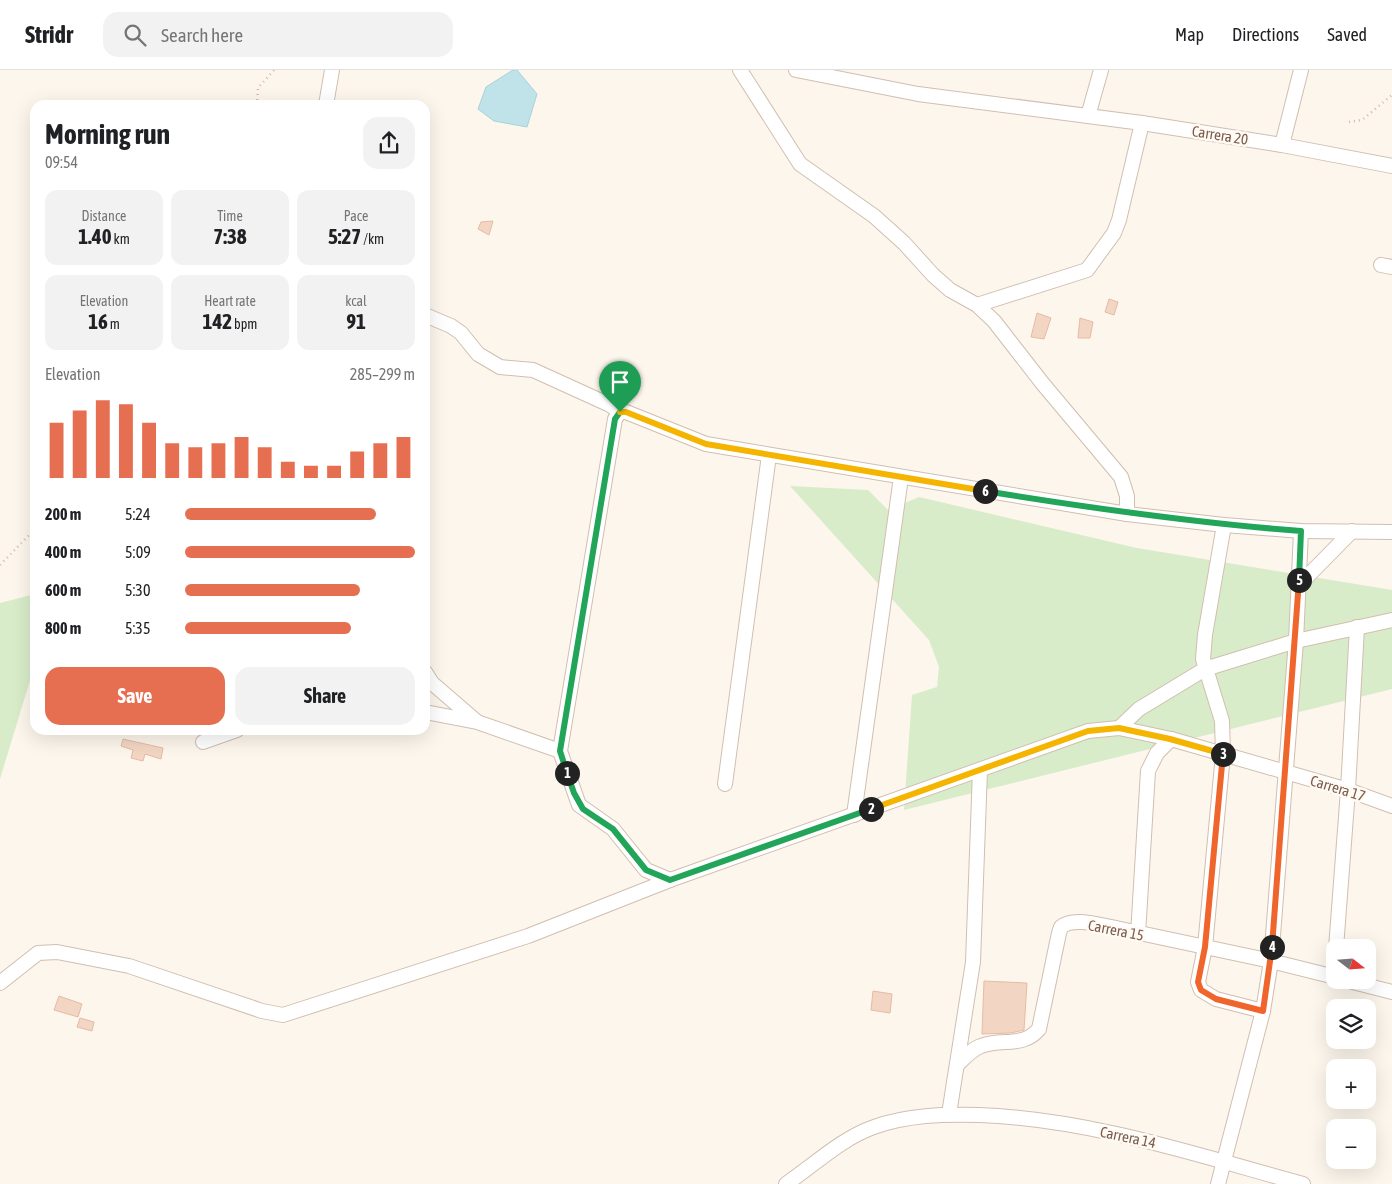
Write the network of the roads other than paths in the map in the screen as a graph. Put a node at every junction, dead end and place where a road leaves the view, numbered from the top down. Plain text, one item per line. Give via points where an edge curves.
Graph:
1 (332, 70) edge
2 (740, 70) edge
3 (796, 70) edge
4 (1101, 70) edge
5 (1302, 70) edge
6 (327, 100) edge
7 (1088, 116) junction
8 (1142, 123) junction
9 (1282, 145) junction
10 (1392, 166) edge
11 (977, 305) junction
12 (430, 317) edge
13 (620, 412) junction
14 (769, 455) junction
15 (901, 477) junction
16 (1127, 514) junction
17 (1224, 525) junction
18 (1301, 531) junction
19 (1352, 532) junction
20 (1392, 532) edge
21 (1298, 586) junction
22 (1392, 620) edge
23 (1357, 627) junction
24 (1296, 641) junction
25 (1205, 669) junction
26 (430, 680) edge
27 (430, 713) edge
28 (477, 722) junction
29 (1119, 728) junction
30 (223, 735) edge
31 (1170, 739) junction
32 (204, 742) dead end
33 (560, 751) junction
34 (1223, 754) junction
35 (980, 770) junction
36 (1286, 772) junction
37 (725, 784) dead end
38 (1348, 790) junction
39 (1392, 806) edge
40 (854, 815) junction
41 (670, 880) junction
42 (1138, 934) junction
43 (1337, 939) edge
44 (1205, 947) junction
45 (1271, 961) junction
46 (1326, 975) edge
47 (0, 983) edge
48 (1376, 988) edge
49 (1392, 992) edge
50 (1263, 1011) junction
51 (956, 1065) junction
52 (949, 1114) junction
53 (1224, 1162) junction
54 (786, 1184) edge
55 (1218, 1184) edge
56 (1303, 1184) edge

1 - 6 street
2 - 11 street via 800,164 874,216 950,290
3 - 7 street, Carrera 20 via 918,94
4 - 7 street
5 - 9 street
7 - 8 street, Carrera 20
8 - 9 street, Carrera 20
8 - 11 street via 1114,234 1087,270
9 - 10 street, Carrera 20
11 - 16 street via 994,321 1121,477 1127,496
12 - 13 street via 462,333 478,354 500,367 533,370
13 - 14 street via 706,444
13 - 33 street via 615,419
14 - 15 street
14 - 37 street
15 - 16 street
15 - 40 street
16 - 17 street
17 - 18 street
17 - 25 street via 1205,636
18 - 19 street
18 - 21 street
19 - 20 street
19 - 21 street
21 - 24 street
22 - 23 street
23 - 24 street
23 - 38 street
24 - 25 street
24 - 36 street
25 - 29 street via 1139,708
25 - 34 street via 1222,721
26 - 28 street
27 - 28 street
28 - 33 street
29 - 31 street, Carrera 17
29 - 35 street, Carrera 17 via 1088,731
30 - 32 street
31 - 34 street, Carrera 17
31 - 42 street via 1157,753 1148,771
33 - 41 street via 579,805 613,829 646,870
34 - 36 street, Carrera 17
34 - 44 street
35 - 40 street, Carrera 17
35 - 51 street via 973,962
36 - 38 street, Carrera 17
36 - 45 street
38 - 39 street, Carrera 17
38 - 43 street
40 - 41 street, Carrera 17
41 - 47 street, Carrera 17 via 528,936 283,1015 262,1011 129,966 57,952 38,953
42 - 44 street, Carrera 15
42 - 51 street, Carrera 15 via 1095,924 1064,925 1059,933 1039,1029 1027,1039 979,1047
44 - 45 street, Carrera 15
44 - 50 street via 1198,982 1201,990 1216,999
45 - 46 street, Carrera 15
45 - 50 street
48 - 49 street, Carrera 15
50 - 53 street
51 - 52 street
52 - 53 street, Carrera 14 via 1019,1116 1165,1145
52 - 54 street, Carrera 14 via 875,1126 859,1133
53 - 55 street
53 - 56 street, Carrera 14

